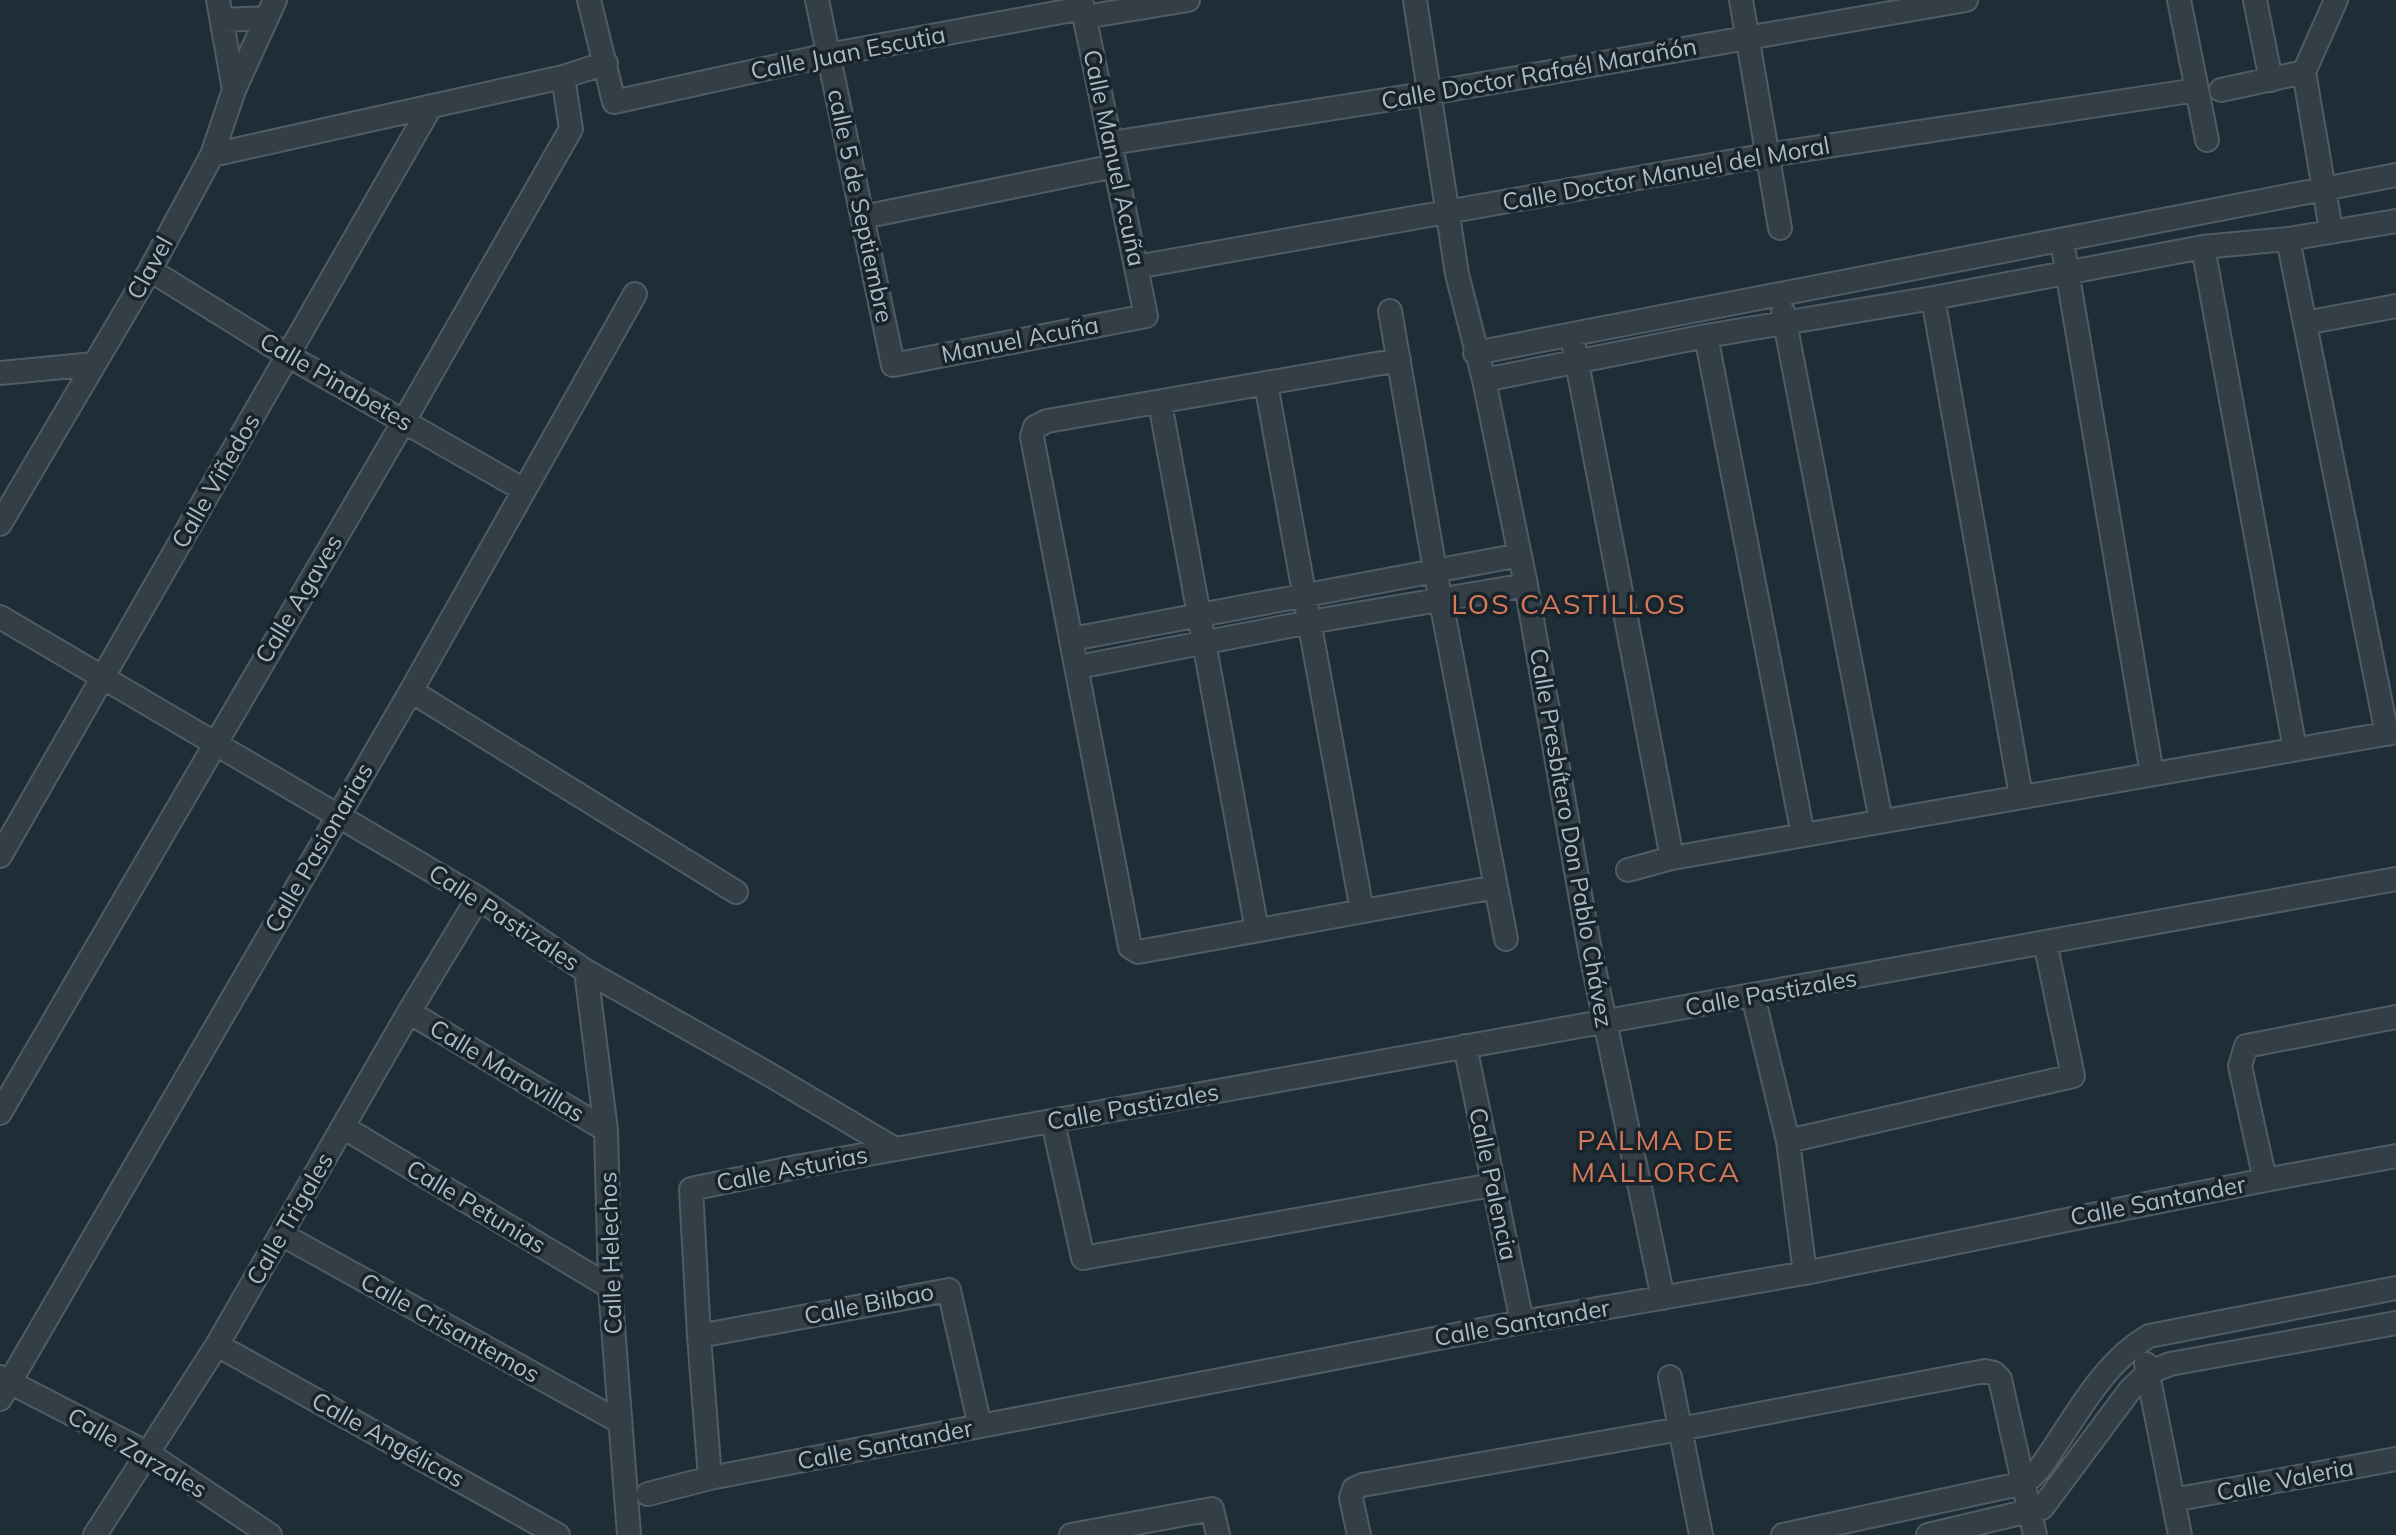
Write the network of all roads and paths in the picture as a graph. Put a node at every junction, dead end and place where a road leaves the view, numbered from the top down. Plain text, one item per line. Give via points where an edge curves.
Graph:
1 (589, 0) edge
2 (817, 0) edge
3 (1188, 0) edge
4 (1415, 0) edge
5 (1741, 0) edge
6 (1966, 0) edge
7 (2179, 0) edge
8 (2255, 0) edge
9 (2336, 0) edge
10 (1083, 8) edge
11 (271, 9) edge
12 (220, 10) edge
13 (1747, 38) junction
14 (828, 55) junction
15 (606, 63) junction
16 (2304, 72) junction
17 (563, 77) junction
18 (2271, 80) junction
19 (234, 90) junction
20 (2197, 90) junction
21 (2221, 90) dead end
22 (1430, 93) junction
23 (431, 106) junction
24 (2207, 140) dead end
25 (212, 155) junction
26 (1113, 155) junction
27 (1768, 155) junction
28 (2396, 175) edge
29 (2323, 189) junction
30 (1447, 212) junction
31 (863, 217) junction
32 (2396, 221) edge
33 (1780, 228) dead end
34 (2331, 230) junction
35 (2288, 239) junction
36 (2062, 241) junction
37 (2203, 247) junction
38 (1136, 267) junction
39 (150, 270) junction
40 (2068, 273) junction
41 (635, 294) dead end
42 (1783, 295) junction
43 (1933, 298) junction
44 (2396, 306) edge
45 (1390, 311) dead end
46 (1146, 316) joint
47 (2305, 323) junction
48 (1783, 324) junction
49 (1572, 334) junction
50 (1706, 336) junction
51 (1475, 353) junction
52 (287, 355) junction
53 (1399, 360) junction
54 (1575, 362) junction
55 (94, 364) junction
56 (893, 365) joint
57 (0, 373) edge
58 (1484, 380) junction
59 (1266, 384) junction
60 (1160, 403) junction
61 (404, 421) junction
62 (524, 490) junction
63 (0, 524) edge
64 (1520, 555) junction
65 (1435, 570) junction
66 (1526, 585) junction
67 (1304, 594) junction
68 (1440, 599) junction
69 (1199, 614) junction
70 (0, 617) edge
71 (1310, 622) junction
72 (1072, 639) junction
73 (1204, 642) junction
74 (1078, 667) junction
75 (104, 679) junction
76 (411, 691) junction
77 (2392, 733) edge
78 (214, 744) junction
79 (2295, 749) junction
80 (2152, 774) junction
81 (2021, 796) junction
82 (338, 815) junction
83 (1881, 821) junction
84 (1803, 835) junction
85 (0, 856) edge
86 (1672, 858) junction
87 (1628, 870) dead end
88 (2396, 879) edge
89 (1496, 887) junction
90 (736, 892) dead end
91 (478, 898) junction
92 (1362, 911) junction
93 (1257, 930) junction
94 (1506, 939) dead end
95 (2045, 942) junction
96 (586, 971) junction
97 (1753, 996) junction
98 (409, 1012) junction
99 (2396, 1017) edge
100 (1604, 1022) junction
101 (1465, 1046) junction
102 (0, 1113) edge
103 (1053, 1122) junction
104 (343, 1127) junction
105 (606, 1130) junction
106 (1788, 1141) junction
107 (895, 1149) junction
108 (2396, 1156) edge
109 (2265, 1180) junction
110 (1492, 1185) junction
111 (281, 1234) junction
112 (1805, 1273) junction
113 (610, 1287) junction
114 (2396, 1288) edge
115 (1663, 1298) junction
116 (1522, 1322) junction
117 (2396, 1323) edge
118 (699, 1336) junction
119 (2141, 1341) junction
120 (217, 1345) junction
121 (2148, 1373) junction
122 (1670, 1377) dead end
123 (3, 1386) edge
124 (620, 1422) junction
125 (980, 1426) junction
126 (1680, 1429) junction
127 (149, 1454) junction
128 (2396, 1459) edge
129 (710, 1478) junction
130 (2024, 1483) junction
131 (648, 1494) dead end
132 (2173, 1500) junction
133 (2033, 1524) edge
134 (95, 1535) edge
135 (270, 1535) edge
136 (558, 1535) edge
137 (629, 1535) edge
138 (1071, 1535) edge
139 (1218, 1535) edge
140 (1359, 1535) edge
141 (1701, 1535) edge
142 (1783, 1535) edge
143 (1928, 1535) edge
144 (2180, 1535) edge

1 - 15 street
2 - 14 street, calle 5 de Septiembre
3 - 10 street, Calle Juan Escutia
4 - 22 street, Calle Presbítero Don Pablo Chávez
5 - 13 street
6 - 13 street, Calle Doctor Rafaél Marañón
7 - 20 street
8 - 18 street
9 - 16 street
10 - 14 street, Calle Juan Escutia
10 - 26 street, Calle Manuel Acuña
11 - 12 street
11 - 19 street, Clavel
12 - 19 street
13 - 22 street, Calle Doctor Rafaél Marañón
13 - 27 street
14 - 15 street, Calle Juan Escutia via 614,102
14 - 31 street, calle 5 de Septiembre
15 - 17 street
16 - 18 street
16 - 29 street
17 - 23 street
17 - 61 street, Calle Agaves via 571,129
18 - 21 street
19 - 25 street, Clavel
20 - 24 street
20 - 27 street, Calle Doctor Manuel del Moral
22 - 26 street, Calle Doctor Rafaél Marañón
22 - 30 street, Calle Presbítero Don Pablo Chávez
23 - 25 street
23 - 52 street, Calle Viñedos
25 - 39 street, Clavel
26 - 31 street, Calle Doctor Rafaél Marañón
26 - 38 street, Calle Manuel Acuña
27 - 30 street, Calle Doctor Manuel del Moral
27 - 33 street
28 - 29 street
29 - 34 street
29 - 36 street
30 - 38 street, Calle Doctor Manuel del Moral
30 - 51 street, Calle Presbítero Don Pablo Chávez
31 - 56 street, calle 5 de Septiembre
32 - 34 street
34 - 35 street
35 - 37 street
35 - 47 street
36 - 40 street
36 - 42 street
37 - 40 street
37 - 79 street
38 - 46 street, Calle Manuel Acuña
39 - 52 street, Calle Pinabetes
39 - 55 street, Clavel
40 - 43 street
40 - 80 street
41 - 62 street, Calle Pasionarias
42 - 48 street
42 - 49 street
43 - 48 street
43 - 81 street
44 - 47 street
45 - 53 street
46 - 56 street, Manuel Acuña
47 - 77 street
48 - 50 street
48 - 83 street
49 - 51 street
49 - 54 street
50 - 54 street
50 - 84 street
51 - 58 street, Calle Presbítero Don Pablo Chávez
52 - 61 street, Calle Pinabetes
52 - 75 street, Calle Viñedos
53 - 59 street
53 - 65 street
54 - 58 street
54 - 86 street
55 - 57 street
55 - 63 street, Clavel
58 - 64 street, Calle Presbítero Don Pablo Chávez
59 - 60 street
59 - 67 street
60 - 69 street
60 - 72 street via 1035,427 1032,437
61 - 62 street, Calle Pinabetes
61 - 78 street, Calle Agaves
62 - 76 street, Calle Pasionarias
64 - 65 street
64 - 66 street, Calle Presbítero Don Pablo Chávez
65 - 67 street
65 - 68 street
66 - 68 street
66 - 100 street, Calle Presbítero Don Pablo Chávez
67 - 69 street
67 - 71 street
68 - 71 street
68 - 89 street
69 - 72 street
69 - 73 street
70 - 75 street, Calle Pastizales
71 - 73 street
71 - 92 street
72 - 74 street
73 - 74 street
73 - 93 street
74 - 93 street via 1130,947 1138,952
75 - 78 street, Calle Pastizales
75 - 85 street, Calle Viñedos
76 - 82 street, Calle Pasionarias
76 - 90 street
77 - 79 street
78 - 82 street, Calle Pastizales
78 - 102 street, Calle Agaves
79 - 80 street
80 - 81 street
81 - 83 street
82 - 91 street, Calle Pastizales
82 - 123 street, Calle Pasionarias
83 - 84 street
84 - 86 street
86 - 87 street
88 - 95 street, Calle Pastizales
89 - 92 street
89 - 94 street
91 - 96 street, Calle Pastizales
91 - 98 street, Calle Trigales
92 - 93 street
95 - 97 street, Calle Pastizales
95 - 106 street via 2073,1076
96 - 105 street, Calle Helechos
96 - 107 street, Calle Pastizales
97 - 100 street, Calle Pastizales
97 - 106 street
98 - 104 street, Calle Trigales
98 - 105 street, Calle Maravillas
99 - 109 street via 2246,1046 2240,1066
100 - 101 street, Calle Pastizales
100 - 115 street, Calle Presbítero Don Pablo Chávez
101 - 103 street, Calle Pastizales
101 - 110 street, Calle Palencia
103 - 107 street, Calle Pastizales
103 - 110 street via 1083,1258
104 - 111 street, Calle Trigales
104 - 113 street, Calle Petunias
105 - 113 street, Calle Helechos
106 - 112 street
107 - 118 street, Calle Asturias via 691,1189
108 - 109 street, Calle Santander
109 - 112 street, Calle Santander
110 - 116 street, Calle Palencia
111 - 120 street, Calle Trigales
111 - 124 street, Calle Crisantemos
112 - 115 street, Calle Santander
113 - 124 street, Calle Helechos
114 - 119 street
115 - 116 street, Calle Santander
116 - 125 street, Calle Santander
117 - 121 street via 2170,1364
118 - 125 street, Calle Bilbao via 949,1290
118 - 129 street
119 - 121 street
119 - 130 street via 2118,1359 2038,1474
120 - 127 street, Calle Trigales
120 - 136 street, Calle Angélicas
121 - 132 street
121 - 133 street via 2130,1390
122 - 126 street
123 - 127 street, Calle Zarzales
124 - 137 street, Calle Helechos
125 - 129 street, Calle Santander
126 - 130 street via 1985,1371 2000,1379
126 - 140 street via 1362,1485 1351,1498
126 - 141 street
127 - 134 street, Calle Trigales
127 - 135 street, Calle Zarzales
128 - 132 street, Calle Valeria
129 - 131 street, Calle Santander
130 - 133 street
130 - 142 street
132 - 144 street
133 - 143 street
138 - 139 street via 1212,1509

